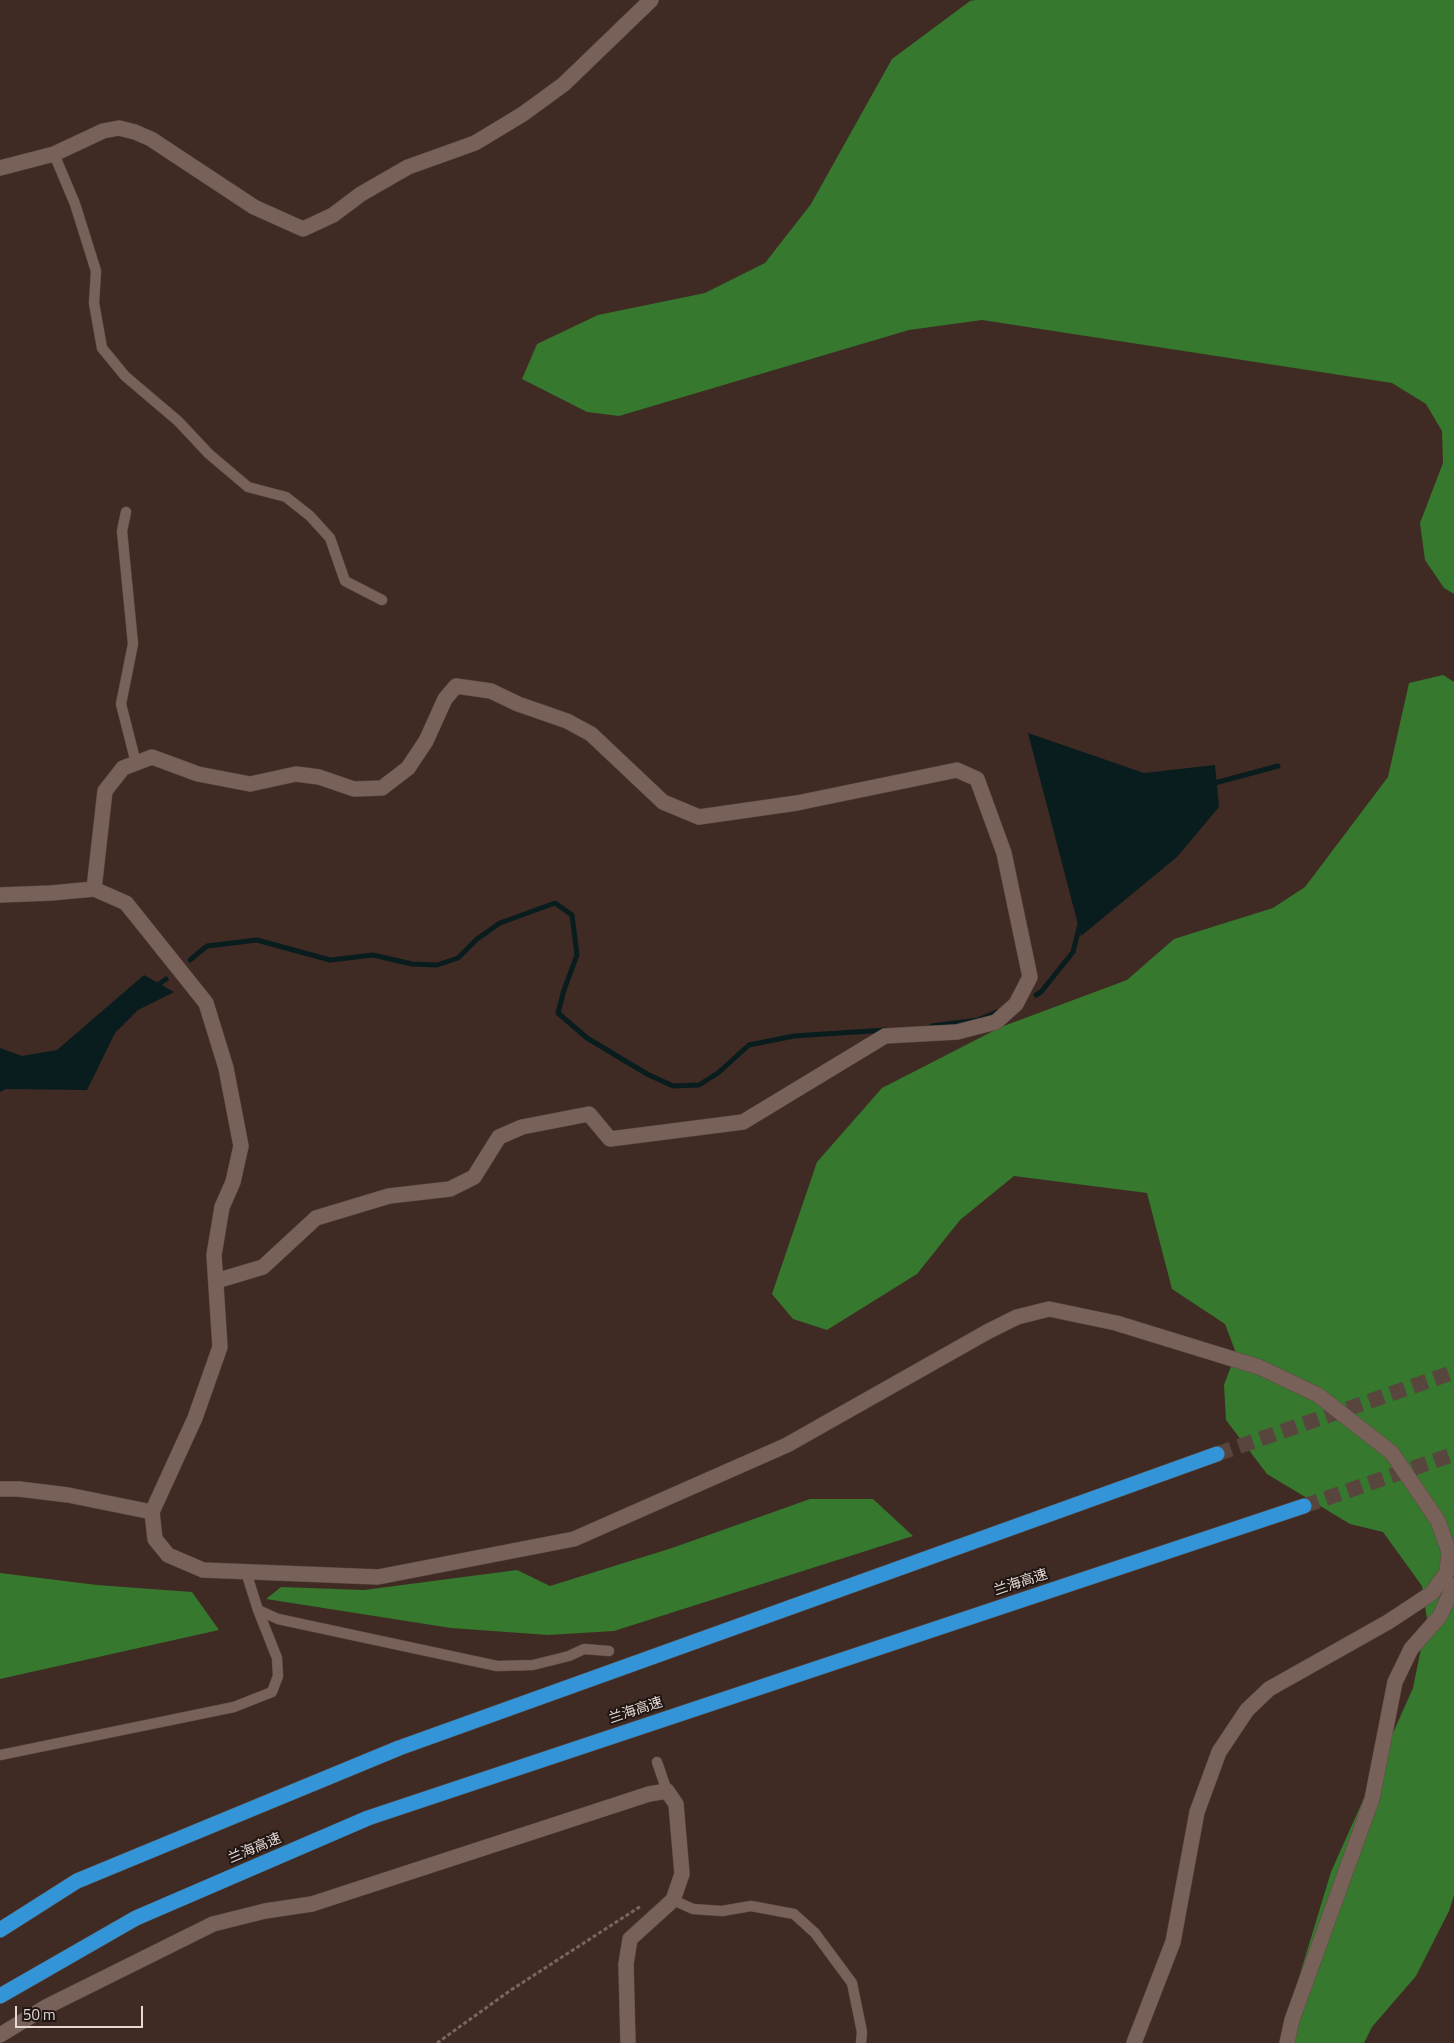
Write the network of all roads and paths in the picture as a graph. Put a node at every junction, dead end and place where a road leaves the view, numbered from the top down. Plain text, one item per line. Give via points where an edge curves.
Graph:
1 (652, 0) edge
2 (54, 154) junction
3 (0, 168) edge
4 (126, 512) dead end
5 (382, 600) dead end
6 (136, 763) junction
7 (94, 889) junction
8 (0, 894) edge
9 (216, 1281) junction
10 (1217, 1454) tunnel mouth
11 (0, 1490) edge
12 (1304, 1506) tunnel mouth
13 (152, 1512) junction
14 (1452, 1557) edge
15 (246, 1572) junction
16 (1454, 1584) edge
17 (258, 1610) junction
18 (609, 1651) dead end
19 (0, 1755) edge
20 (657, 1762) dead end
21 (667, 1791) junction
22 (672, 1900) junction
23 (648, 1901) dead end
24 (0, 1930) edge
25 (0, 1996) edge
26 (0, 2035) edge
27 (436, 2043) edge
28 (628, 2043) edge
29 (861, 2043) edge
30 (1134, 2043) edge
31 (1287, 2043) edge

1 - 2 street via 564,84 523,114 474,143 408,167 361,194 333,215 303,229 254,207 212,177 135,132 119,128 103,131
2 - 3 street
2 - 5 lane via 76,204 96,271 94,303 102,348 125,376 248,488 286,497 310,516 330,538 345,582
4 - 6 lane via 122,530 133,644 121,704
6 - 7 street via 123,768 105,791
6 - 9 street via 152,757 198,774 250,784 296,774 319,777 354,789 382,788 408,768 426,741 445,699 456,686 492,691 567,721 591,734 663,802 699,817 806,801 957,770 977,779 1004,853 1030,977 1016,1004 996,1022 957,1032 885,1036 743,1122 610,1139 588,1114 522,1126 500,1137 474,1177 450,1189 389,1196 316,1218 263,1267
7 - 8 street
7 - 9 street via 126,903 206,1003 232,1094 241,1146 234,1182 222,1207 214,1255
9 - 13 street via 220,1347 195,1418
10 - 24 highway via 399,1748 77,1881
11 - 13 street via 19,1488 68,1495
12 - 25 highway, 兰海高速 via 368,1818 136,1918
13 - 15 street via 154,1539 168,1556 203,1570
14 - 15 street via 1438,1521 1392,1454 1318,1395 1258,1366 1116,1323 1049,1309 1018,1317 987,1332 787,1445 574,1539 378,1577
14 - 30 street via 1447,1572 1432,1593 1388,1622 1269,1688 1247,1710 1219,1752 1197,1812 1173,1942
15 - 17 lane
16 - 31 street via 1440,1616 1411,1649 1395,1682 1372,1799 1292,2020
17 - 18 lane via 278,1619 497,1666 533,1665 584,1649
17 - 19 lane via 277,1658 278,1676 272,1692 234,1707
20 - 21 lane
21 - 22 street via 676,1804 682,1874
21 - 26 street via 649,1794 312,1904 265,1910 212,1924 46,2007
22 - 28 street via 630,1939 626,1964
22 - 29 lane via 693,1909 722,1911 752,1906 794,1914 815,1933 852,1983 862,2032
23 - 27 path

